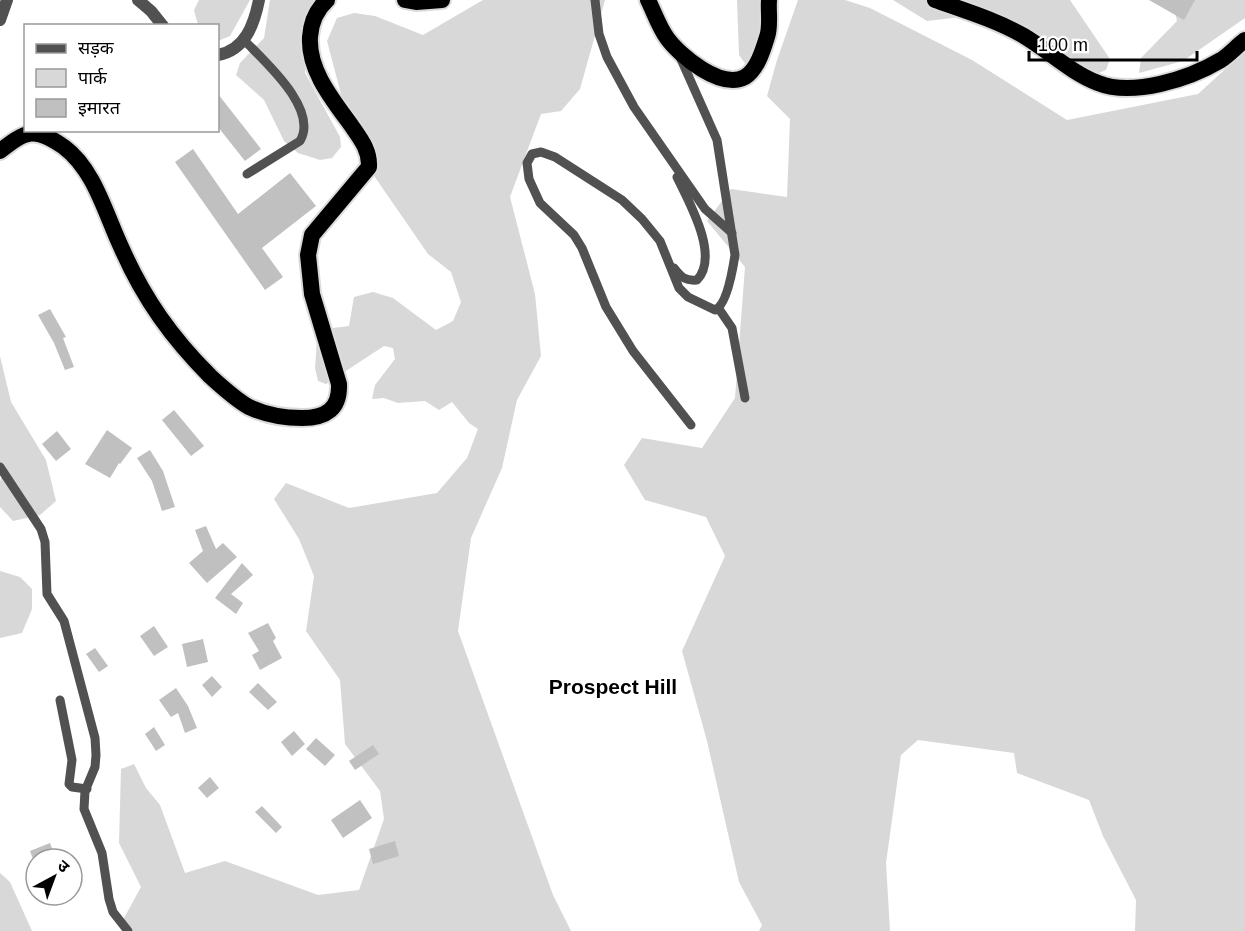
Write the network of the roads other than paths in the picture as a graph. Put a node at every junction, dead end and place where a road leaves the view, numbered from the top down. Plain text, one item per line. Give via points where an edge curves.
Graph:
1 (7, 0) edge
2 (138, 0) edge
3 (259, 0) edge
4 (327, 0) edge
5 (405, 0) edge
6 (442, 0) edge
7 (595, 0) edge
8 (648, 0) edge
9 (769, 0) edge
10 (935, 0) edge
11 (0, 20) edge
12 (161, 24) edge
13 (1245, 40) edge
14 (245, 41) junction
15 (676, 47) junction
16 (219, 55) edge
17 (0, 151) edge
18 (666, 153) junction
19 (247, 174) dead end
20 (732, 233) junction
21 (667, 257) junction
22 (719, 309) junction
23 (745, 398) dead end
24 (691, 425) dead end
25 (0, 467) edge
26 (60, 700) dead end
27 (87, 789) junction
28 (128, 931) edge

1 - 11 street
2 - 12 street
3 - 14 street
4 - 17 highway via 315,14 311,27 313,65 360,138 369,155 369,166 312,235 308,255 312,294 339,384 339,397 331,410 315,418 269,415 248,406 224,389 188,353 161,320 123,253 83,166 64,147 39,134 26,133
5 - 6 highway
7 - 18 street via 599,34 607,57 634,107
8 - 15 highway via 667,38
9 - 15 highway via 768,34 758,62 747,76 736,80 721,78 694,66
10 - 13 highway via 992,20 1099,83 1130,87 1154,86 1194,74 1222,59
14 - 16 street
14 - 19 street via 288,87 305,134
15 - 20 street via 717,140
18 - 20 street via 705,209
18 - 21 street via 700,228 705,268 699,278 690,281 681,278
20 - 22 street via 735,255
21 - 22 street via 679,288 688,297
21 - 24 street via 660,241 622,200 555,157 540,152 532,154 527,163 529,179 540,203 574,235 606,307 633,351
22 - 23 street via 732,328
25 - 27 street via 45,542 47,594 64,621 95,738 95,767
26 - 27 street via 72,760 69,784
27 - 28 street via 84,809 102,853 109,899 113,912

